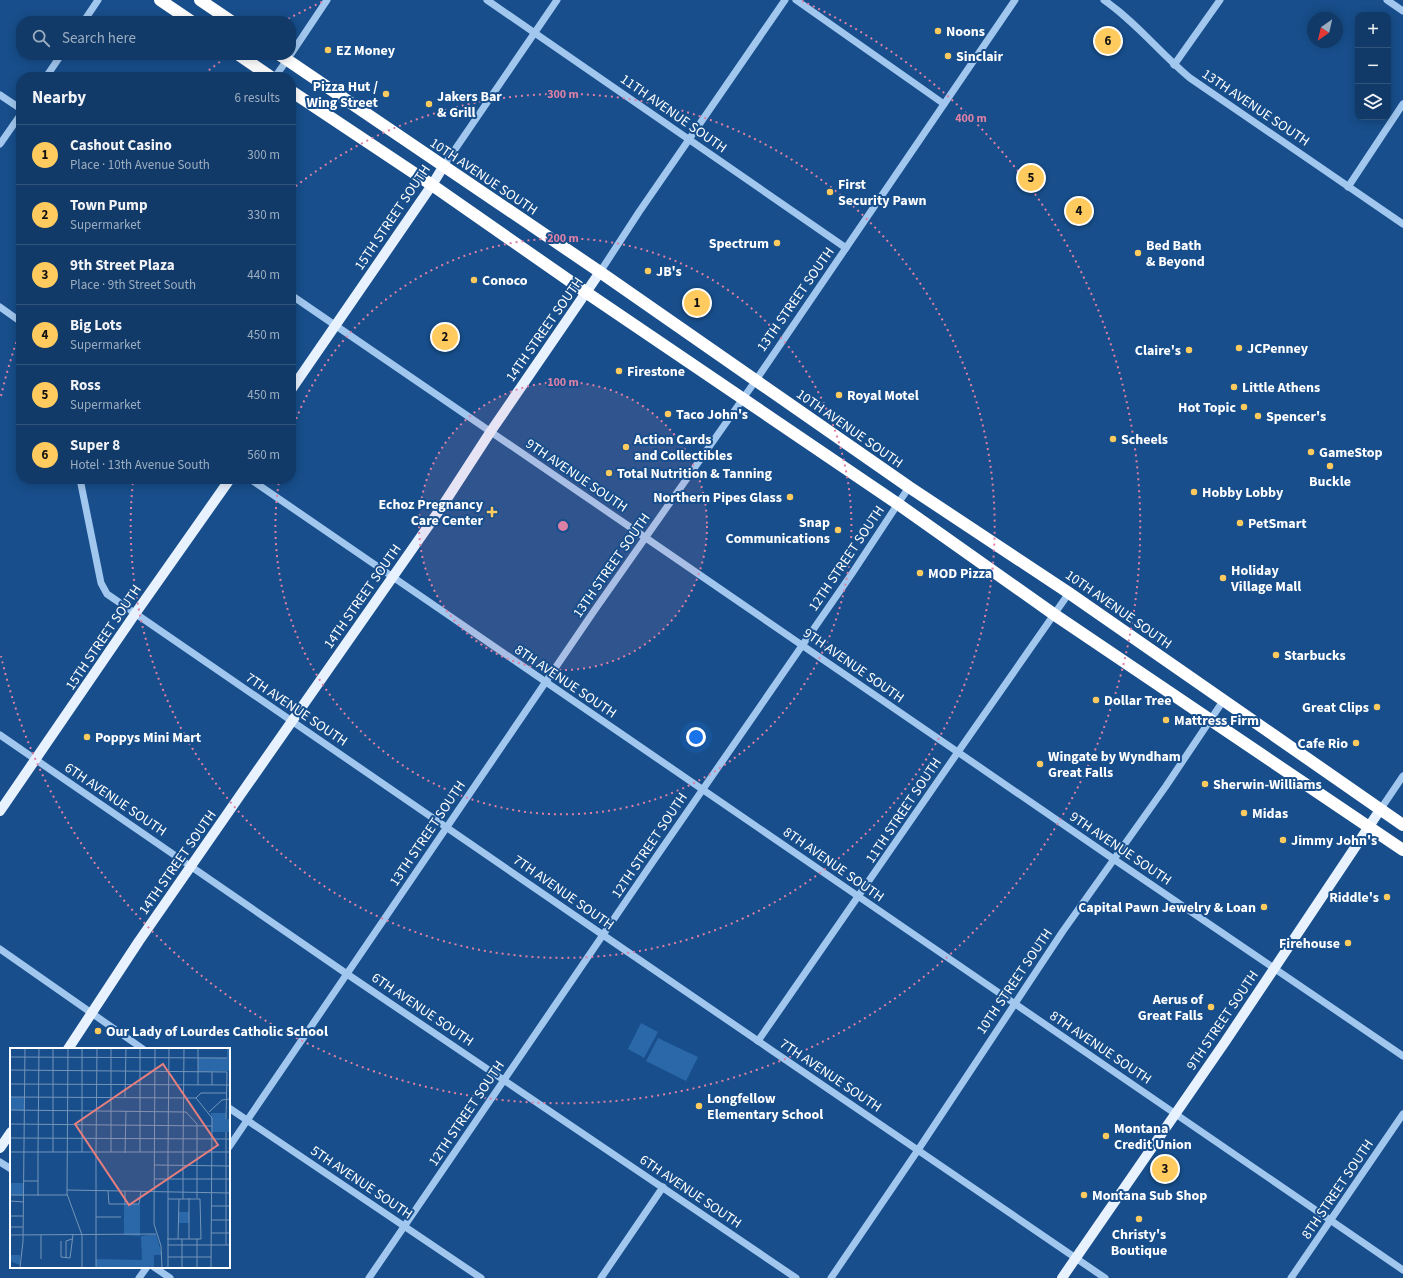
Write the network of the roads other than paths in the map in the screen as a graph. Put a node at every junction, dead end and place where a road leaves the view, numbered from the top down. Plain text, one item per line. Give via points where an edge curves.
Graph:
1 (98, 0) edge
2 (160, 0) edge
3 (200, 0) edge
4 (327, 0) edge
5 (487, 0) edge
6 (557, 0) edge
7 (785, 0) edge
8 (796, 0) edge
9 (1015, 0) edge
10 (1104, 0) edge
11 (1220, 0) edge
12 (1388, 0) edge
13 (1403, 11) edge
14 (87, 16) edge
15 (184, 16) edge
16 (224, 16) edge
17 (535, 33) junction
18 (296, 43) edge
19 (58, 60) edge
20 (246, 60) edge
21 (285, 60) edge
22 (293, 60) edge
23 (1174, 65) junction
24 (49, 72) edge
25 (264, 72) edge
26 (278, 72) edge
27 (296, 93) edge
28 (0, 95) edge
29 (944, 104) junction
30 (1403, 104) edge
31 (16, 106) edge
32 (16, 121) edge
33 (689, 140) junction
34 (0, 144) edge
35 (443, 167) junction
36 (432, 185) junction
37 (1348, 187) junction
38 (1403, 224) edge
39 (846, 248) junction
40 (600, 272) junction
41 (587, 293) junction
42 (296, 298) edge
43 (0, 307) edge
44 (16, 318) edge
45 (335, 325) junction
46 (756, 380) junction
47 (296, 383) edge
48 (742, 399) junction
49 (491, 432) junction
50 (81, 484) edge
51 (227, 484) edge
52 (257, 484) edge
53 (909, 487) junction
54 (898, 504) junction
55 (646, 538) junction
56 (392, 578) junction
57 (1069, 593) junction
58 (136, 614) junction
59 (1055, 615) junction
60 (802, 645) junction
61 (545, 682) junction
62 (1223, 701) junction
63 (1210, 720) junction
64 (292, 721) junction
65 (0, 735) edge
66 (958, 752) junction
67 (36, 760) junction
68 (1403, 776) edge
69 (703, 789) junction
70 (1380, 810) junction
71 (0, 811) edge
72 (1403, 825) edge
73 (1368, 826) junction
74 (447, 827) junction
75 (1403, 850) edge
76 (1115, 860) junction
77 (192, 867) junction
78 (858, 897) junction
79 (603, 935) junction
80 (0, 949) edge
81 (1275, 968) junction
82 (347, 974) junction
83 (1015, 1004) junction
84 (92, 1014) junction
85 (758, 1041) junction
86 (69, 1048) edge
87 (142, 1048) edge
88 (1403, 1056) edge
89 (505, 1080) junction
90 (230, 1109) edge
91 (1175, 1113) junction
92 (1403, 1114) edge
93 (247, 1120) junction
94 (10, 1133) edge
95 (230, 1146) edge
96 (0, 1148) edge
97 (918, 1150) junction
98 (0, 1162) edge
99 (10, 1168) edge
100 (663, 1187) junction
101 (1330, 1220) junction
102 (405, 1226) junction
103 (1076, 1258) junction
104 (146, 1268) edge
105 (155, 1268) edge
106 (1403, 1270) edge
107 (139, 1278) edge
108 (170, 1278) edge
109 (369, 1278) edge
110 (481, 1278) edge
111 (601, 1278) edge
112 (796, 1278) edge
113 (831, 1278) edge
114 (1062, 1278) edge
115 (1104, 1278) edge
116 (1291, 1278) edge

1 - 14 street
2 - 15 highway
3 - 16 highway
4 - 18 street
5 - 17 street, 11TH AVENUE SOUTH
6 - 17 street, 15TH STREET SOUTH
7 - 33 street, 14TH STREET SOUTH
8 - 29 street
9 - 29 street, 13TH STREET SOUTH
10 - 23 street, 13TH AVENUE SOUTH
11 - 23 street
12 - 13 street
17 - 33 street, 11TH AVENUE SOUTH
17 - 35 street, 15TH STREET SOUTH
19 - 24 street
20 - 25 highway
21 - 26 street
22 - 35 highway, 10TH AVENUE SOUTH
23 - 37 street, 13TH AVENUE SOUTH
27 - 36 highway
28 - 31 street
29 - 39 street, 13TH STREET SOUTH
30 - 37 street
32 - 34 street
33 - 39 street, 11TH AVENUE SOUTH
33 - 40 street, 14TH STREET SOUTH
35 - 36 main road, 15TH STREET SOUTH
35 - 40 highway, 10TH AVENUE SOUTH
36 - 41 highway
36 - 45 main road, 15TH STREET SOUTH
37 - 38 street, 13TH AVENUE SOUTH
39 - 46 street, 13TH STREET SOUTH
40 - 41 main road, 14TH STREET SOUTH
40 - 46 highway, 10TH AVENUE SOUTH
41 - 48 highway
41 - 49 main road, 14TH STREET SOUTH
42 - 45 street, 9TH AVENUE SOUTH
43 - 44 street
45 - 47 main road, 15TH STREET SOUTH
45 - 49 street, 9TH AVENUE SOUTH
46 - 48 street, 13TH STREET SOUTH
46 - 53 highway, 10TH AVENUE SOUTH
48 - 54 highway
48 - 55 street, 13TH STREET SOUTH
49 - 55 street, 9TH AVENUE SOUTH
49 - 56 main road, 14TH STREET SOUTH
50 - 58 street, 7TH AVENUE SOUTH via 101,583 107,594
51 - 58 main road, 15TH STREET SOUTH
52 - 56 street, 8TH AVENUE SOUTH
53 - 54 street, 12TH STREET SOUTH
53 - 57 highway, 10TH AVENUE SOUTH
54 - 59 highway
54 - 60 street, 12TH STREET SOUTH
55 - 60 street, 9TH AVENUE SOUTH
55 - 61 street, 13TH STREET SOUTH
56 - 61 street, 8TH AVENUE SOUTH
56 - 64 main road, 14TH STREET SOUTH
57 - 59 street, 11TH STREET SOUTH
57 - 62 highway, 10TH AVENUE SOUTH
58 - 64 street, 7TH AVENUE SOUTH
58 - 67 main road, 15TH STREET SOUTH
59 - 63 highway
59 - 66 street, 11TH STREET SOUTH
60 - 66 street, 9TH AVENUE SOUTH
60 - 69 street, 12TH STREET SOUTH
61 - 69 street, 8TH AVENUE SOUTH
61 - 74 street, 13TH STREET SOUTH
62 - 63 street, 10TH STREET SOUTH
62 - 70 highway, 10TH AVENUE SOUTH
63 - 73 highway
63 - 76 street, 10TH STREET SOUTH
64 - 74 street, 7TH AVENUE SOUTH
64 - 77 main road, 14TH STREET SOUTH
65 - 67 street, 6TH AVENUE SOUTH
66 - 76 street, 9TH AVENUE SOUTH
66 - 78 street, 11TH STREET SOUTH
67 - 71 main road, 15TH STREET SOUTH
67 - 77 street, 6TH AVENUE SOUTH
68 - 70 street, 9TH STREET SOUTH
69 - 78 street, 8TH AVENUE SOUTH
69 - 79 street, 12TH STREET SOUTH
70 - 72 highway, 10TH AVENUE SOUTH
70 - 73 main road, 9TH STREET SOUTH
73 - 75 highway
73 - 81 main road, 9TH STREET SOUTH
74 - 79 street, 7TH AVENUE SOUTH
74 - 82 street, 13TH STREET SOUTH
76 - 81 street, 9TH AVENUE SOUTH
76 - 83 street, 10TH STREET SOUTH via 1063,931
77 - 82 street, 6TH AVENUE SOUTH
77 - 84 main road, 14TH STREET SOUTH via 139,941
78 - 83 street, 8TH AVENUE SOUTH
78 - 85 street, 11TH STREET SOUTH
79 - 85 street, 7TH AVENUE SOUTH
79 - 89 street, 12TH STREET SOUTH
80 - 84 street
81 - 88 street, 9TH AVENUE SOUTH
81 - 91 main road, 9TH STREET SOUTH
82 - 89 street, 6TH AVENUE SOUTH
82 - 93 street, 13TH STREET SOUTH
83 - 91 street, 8TH AVENUE SOUTH
83 - 97 street, 10TH STREET SOUTH
84 - 86 main road, 14TH STREET SOUTH
84 - 87 street
85 - 97 street, 7TH AVENUE SOUTH
89 - 100 street, 6TH AVENUE SOUTH
89 - 102 street, 12TH STREET SOUTH
90 - 93 street, 5TH AVENUE SOUTH
91 - 101 street, 8TH AVENUE SOUTH
91 - 103 main road, 9TH STREET SOUTH
92 - 101 street, 8TH STREET SOUTH
93 - 95 street, 13TH STREET SOUTH
93 - 102 street, 5TH AVENUE SOUTH
94 - 96 main road
97 - 103 street, 7TH AVENUE SOUTH
97 - 113 street, 10TH STREET SOUTH
98 - 99 street
100 - 111 street
100 - 112 street, 6TH AVENUE SOUTH
101 - 106 street, 8TH AVENUE SOUTH
101 - 116 street, 8TH STREET SOUTH
102 - 109 street, 12TH STREET SOUTH
102 - 110 street, 5TH AVENUE SOUTH
103 - 114 main road, 9TH STREET SOUTH
103 - 115 street, 7TH AVENUE SOUTH
104 - 107 street
105 - 108 street

